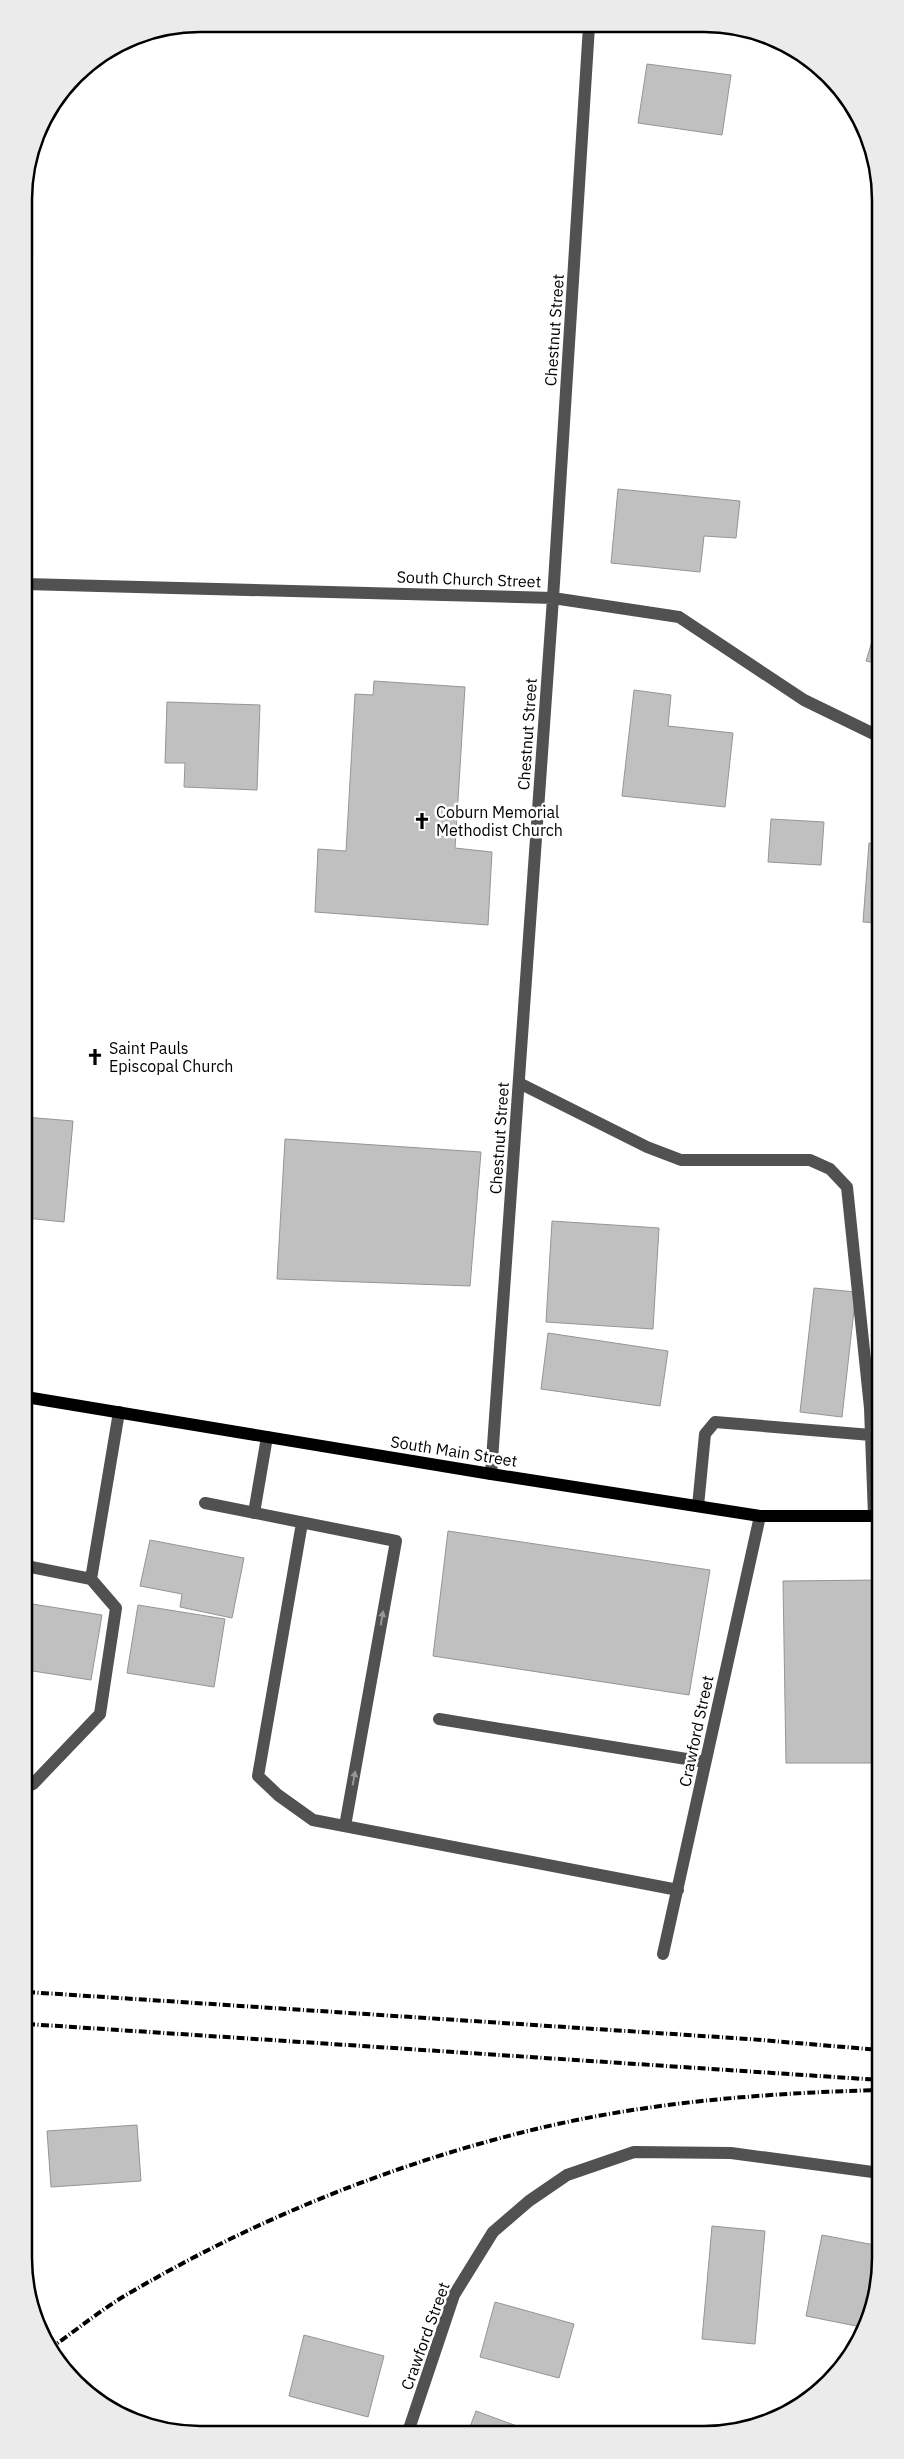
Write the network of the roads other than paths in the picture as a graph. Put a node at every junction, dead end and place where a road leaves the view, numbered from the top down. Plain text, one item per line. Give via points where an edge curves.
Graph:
1 (589, 32) edge
2 (33, 584) edge
3 (553, 598) junction
4 (872, 733) edge
5 (519, 1083) junction
6 (32, 1399) edge
7 (119, 1412) junction
8 (871, 1435) junction
9 (267, 1437) junction
10 (871, 1441) edge
11 (491, 1474) junction
12 (205, 1503) dead end
13 (698, 1506) junction
14 (254, 1513) junction
15 (760, 1516) junction
16 (871, 1516) edge
17 (302, 1523) junction
18 (32, 1567) edge
19 (92, 1579) junction
20 (439, 1719) dead end
21 (706, 1762) junction
22 (32, 1784) edge
23 (345, 1826) junction
24 (678, 1890) junction
25 (663, 1954) dead end
26 (871, 2172) edge
27 (410, 2426) edge

1 - 3 street, Chestnut Street
2 - 3 street, South Church Street
3 - 4 street, South Church Street via 679,618 804,700
3 - 5 street, Chestnut Street
5 - 8 street via 647,1147 681,1160 810,1160 830,1169 847,1187
5 - 11 street, Chestnut Street
6 - 7 main road, South Main Street
7 - 9 main road, South Main Street
7 - 19 street
8 - 10 street
8 - 13 street via 715,1422 705,1434
9 - 11 main road, South Main Street
9 - 14 street
11 - 13 main road, South Main Street
12 - 14 street
13 - 15 main road, South Main Street
14 - 17 street
15 - 16 main road, South Main Street
15 - 21 street, Crawford Street
17 - 23 street via 258,1776 278,1796 313,1820
23 -> 17 street via 396,1541
18 - 19 street
19 - 22 street via 116,1608 100,1714
20 - 21 street
21 - 24 street, Crawford Street
23 - 24 street
24 - 25 street, Crawford Street
26 - 27 street, Crawford Street via 731,2153 634,2152 567,2175 493,2232 454,2295

